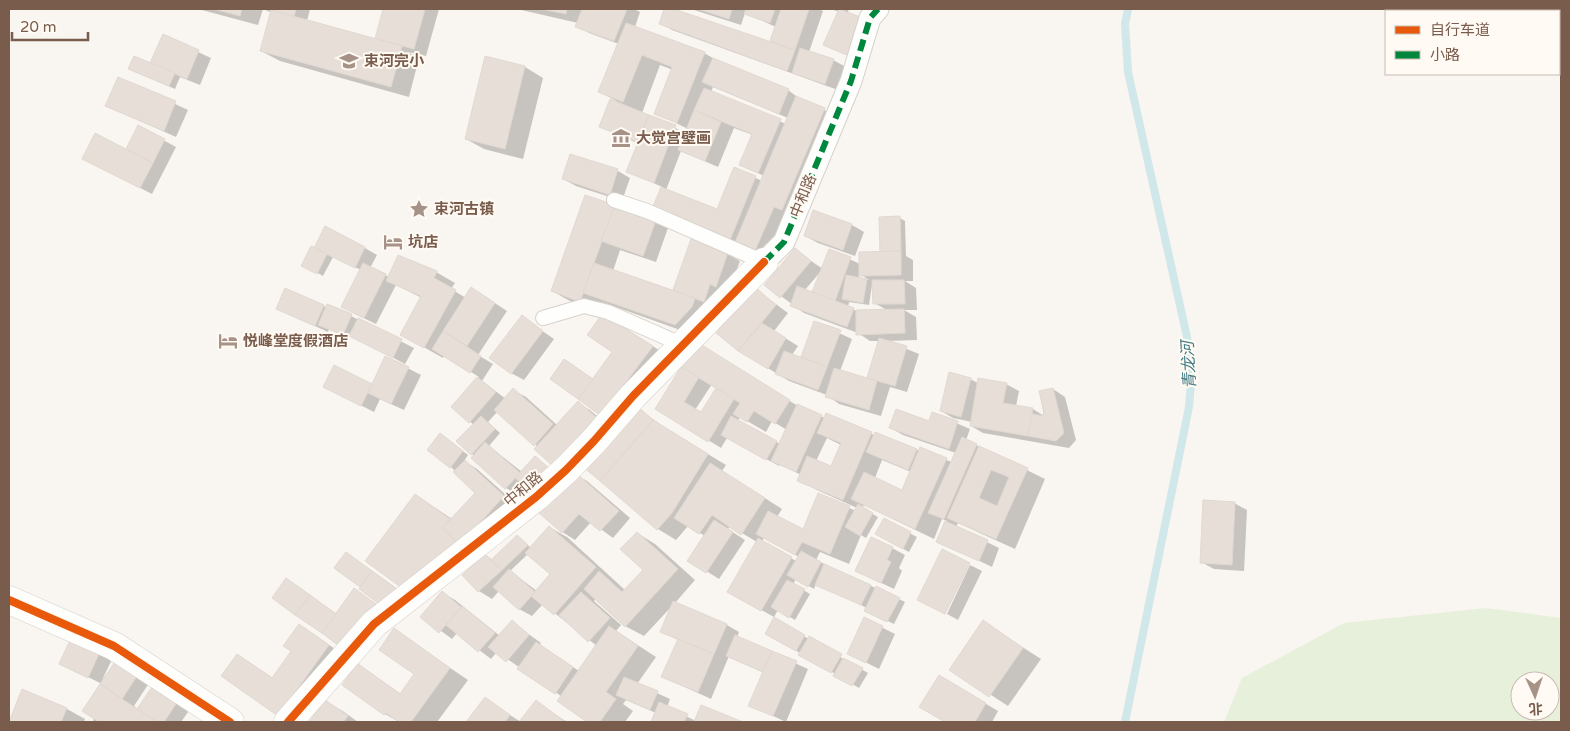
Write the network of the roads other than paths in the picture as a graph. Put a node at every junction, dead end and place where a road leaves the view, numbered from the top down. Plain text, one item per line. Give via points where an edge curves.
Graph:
1 (878, 9) edge
2 (614, 200) dead end
3 (764, 262) junction
4 (543, 318) dead end
5 (683, 345) junction
6 (9, 600) edge
7 (230, 722) edge
8 (288, 722) edge

1 - 3 street, 中和路 via 870,18 851,81 784,242
2 - 3 lane
3 - 5 street, 中和路
4 - 5 lane via 584,306 608,312
5 - 8 street, 中和路 via 566,470 374,624
6 - 7 street via 114,646

